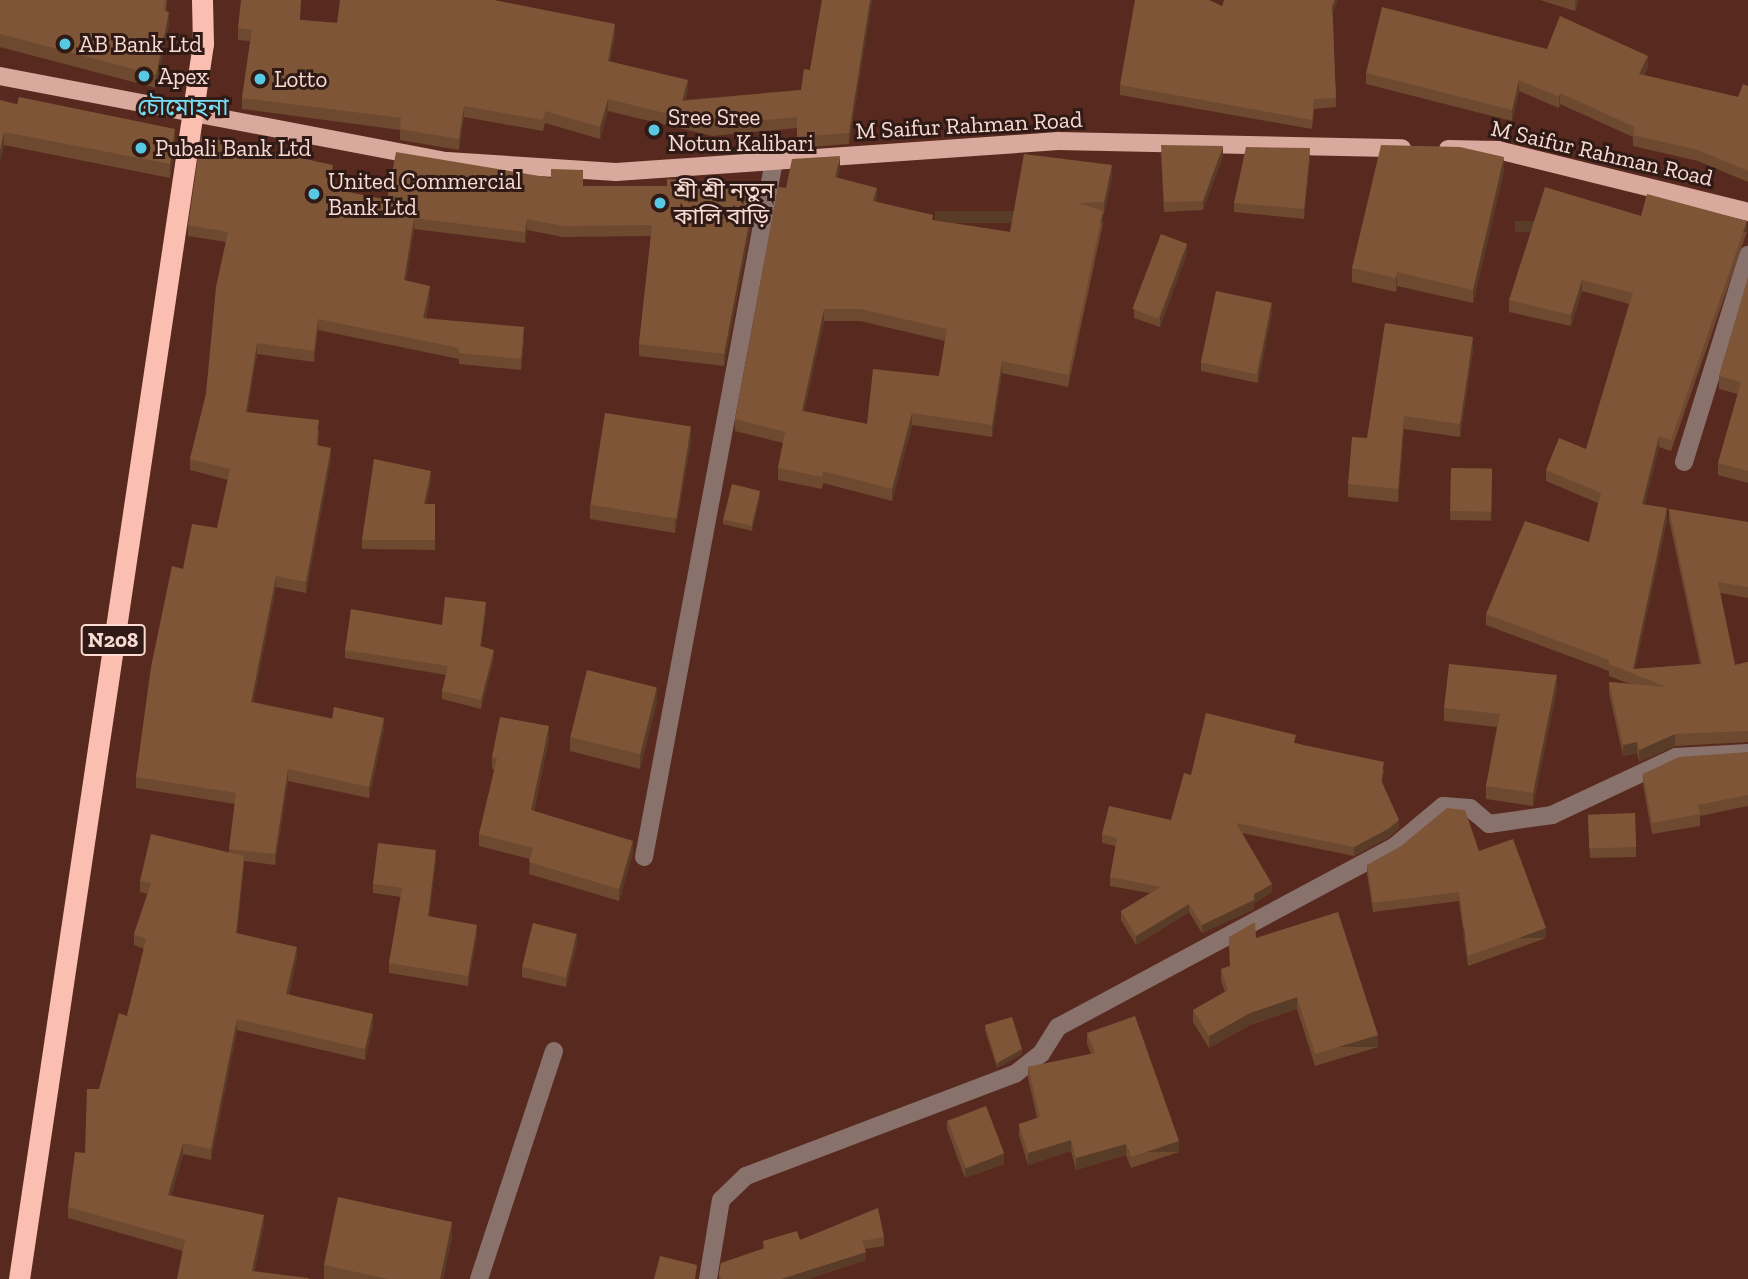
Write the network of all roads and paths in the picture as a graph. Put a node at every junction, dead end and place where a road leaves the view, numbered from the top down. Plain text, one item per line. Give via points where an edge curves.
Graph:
1 (202, 0) edge
2 (0, 76) edge
3 (191, 115) junction
4 (774, 161) junction
5 (1748, 212) edge
6 (1748, 255) edge
7 (1684, 462) dead end
8 (1748, 753) edge
9 (643, 857) dead end
10 (554, 1051) dead end
11 (28, 1213) junction
12 (8, 1279) edge
13 (19, 1279) edge
14 (479, 1279) edge
15 (708, 1279) edge

1 - 3 highway, N208 via 203,44
2 - 3 main road, M Saifur Rahman Road
3 - 4 main road, M Saifur Rahman Road via 447,161 616,172
3 - 11 highway, N208
4 - 5 main road, M Saifur Rahman Road via 1058,141 1498,149
4 - 9 street
6 - 7 street
8 - 15 street via 1676,757 1552,815 1489,824 1470,808 1443,806 1394,847 1058,1027 1041,1054 1015,1074 746,1176 721,1200
10 - 14 street
11 - 12 street
11 - 13 highway, N208

